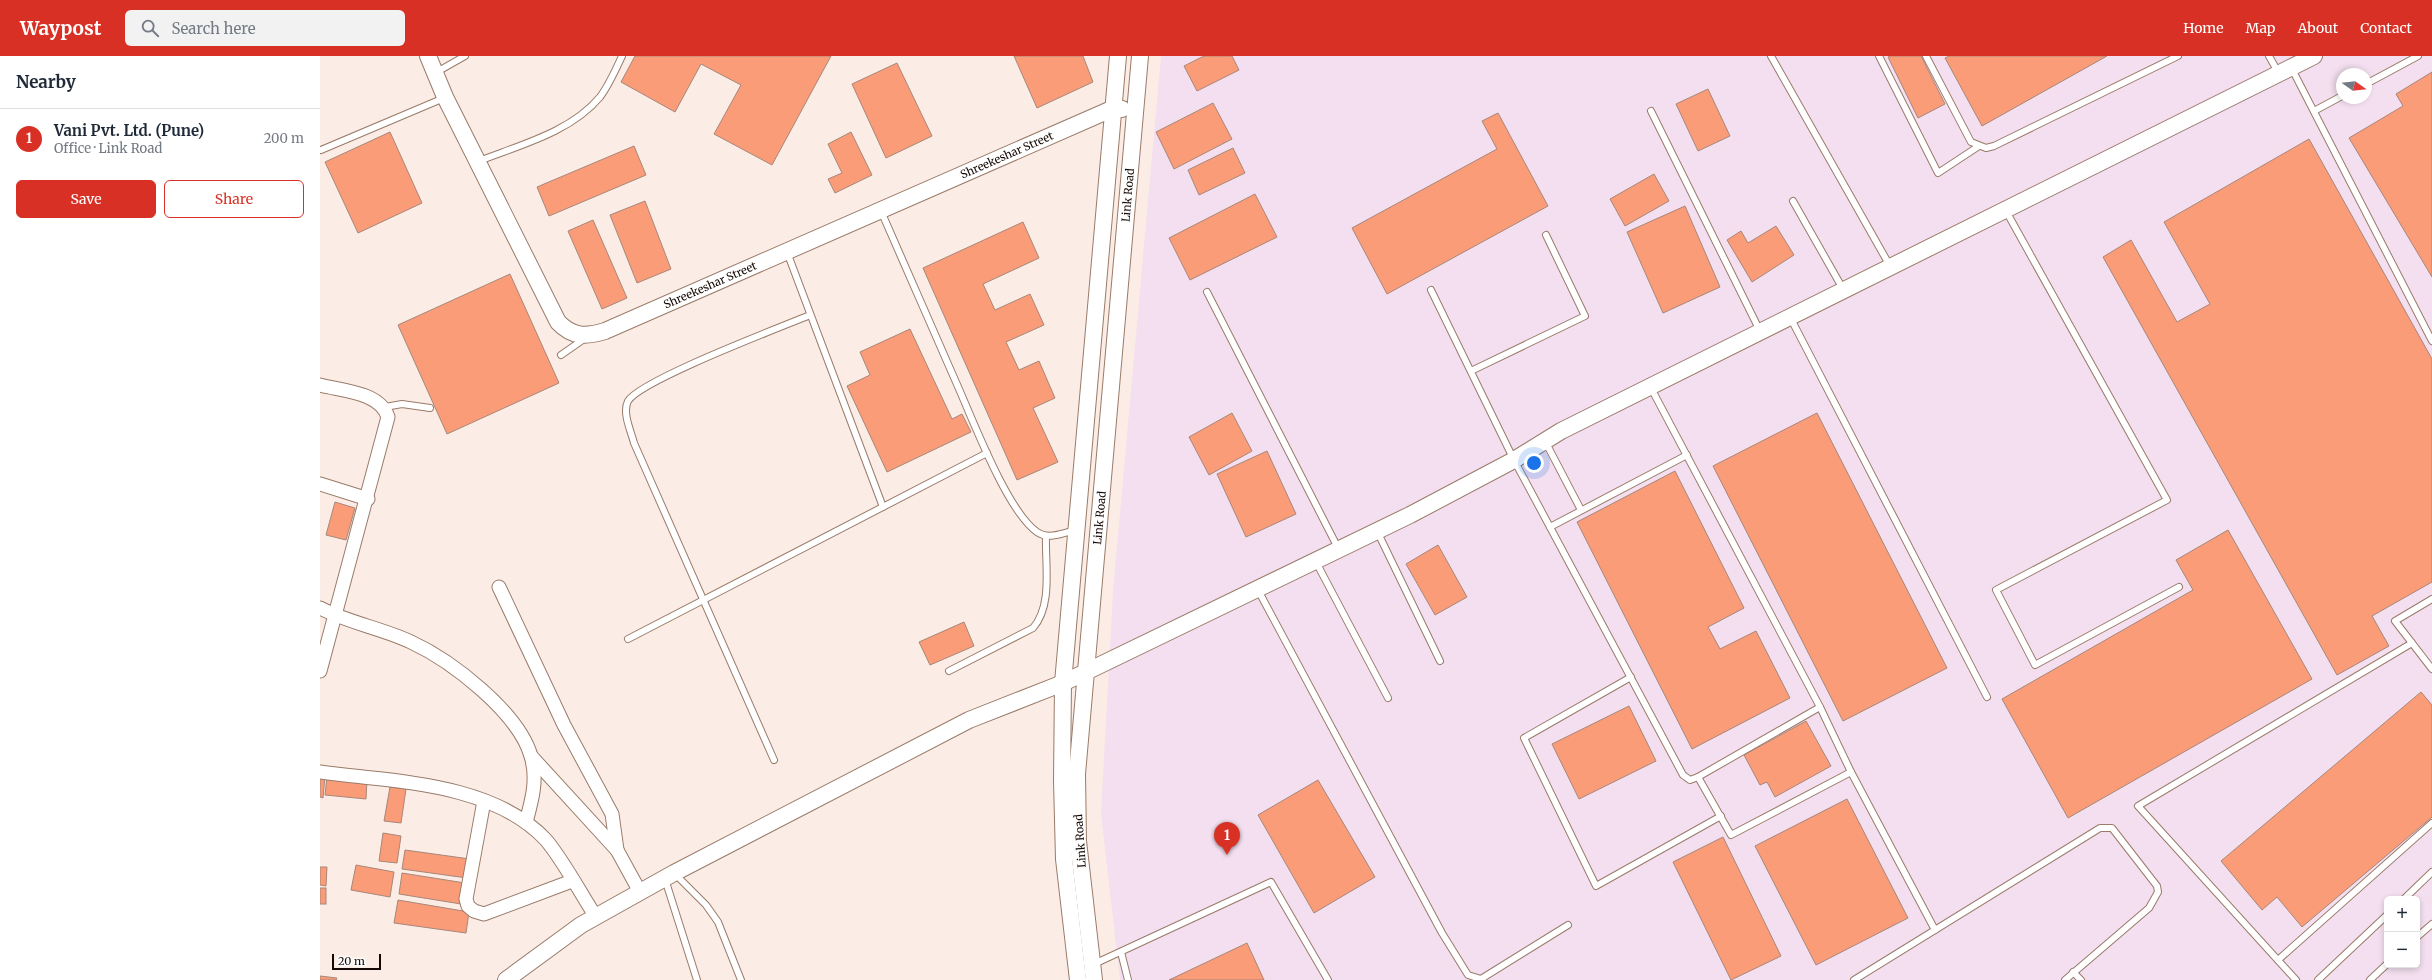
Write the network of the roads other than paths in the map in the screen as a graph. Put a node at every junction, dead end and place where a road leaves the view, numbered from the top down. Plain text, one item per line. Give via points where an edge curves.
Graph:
1 (428, 56) edge
2 (465, 56) edge
3 (622, 56) edge
4 (1118, 56) edge
5 (1140, 56) edge
6 (1771, 56) edge
7 (1879, 56) edge
8 (1926, 56) edge
9 (2178, 56) edge
10 (2270, 56) edge
11 (2314, 56) edge
12 (2418, 56) edge
13 (2285, 70) junction
14 (435, 73) junction
15 (2372, 81) edge
16 (445, 97) junction
17 (2336, 99) edge
18 (1114, 108) junction
19 (1135, 110) junction
20 (1651, 111) dead end
21 (2314, 111) junction
22 (1979, 146) junction
23 (321, 150) edge
24 (479, 161) junction
25 (1793, 201) dead end
26 (2005, 209) junction
27 (881, 211) junction
28 (1546, 235) dead end
29 (786, 252) junction
30 (1890, 266) junction
31 (1844, 289) junction
32 (1431, 290) dead end
33 (1207, 292) dead end
34 (810, 315) junction
35 (1790, 316) junction
36 (1760, 331) junction
37 (589, 336) junction
38 (2431, 338) edge
39 (561, 355) dead end
40 (1471, 371) junction
41 (320, 385) edge
42 (1650, 386) junction
43 (385, 407) junction
44 (430, 408) dead end
45 (1545, 441) junction
46 (987, 453) junction
47 (1687, 455) junction
48 (1514, 460) junction
49 (320, 484) edge
50 (368, 499) junction
51 (883, 507) junction
52 (1581, 510) junction
53 (1550, 527) junction
54 (1076, 529) junction
55 (1377, 531) junction
56 (1046, 536) junction
57 (1339, 550) junction
58 (1315, 561) junction
59 (499, 587) dead end
60 (2179, 587) dead end
61 (1258, 590) junction
62 (2432, 599) edge
63 (703, 600) junction
64 (320, 608) edge
65 (335, 616) junction
66 (628, 639) dead end
67 (324, 643) edge
68 (2412, 643) junction
69 (1440, 661) dead end
70 (2432, 669) edge
71 (320, 671) edge
72 (950, 671) dead end
73 (1086, 671) junction
74 (1630, 677) junction
75 (1063, 683) junction
76 (1987, 697) dead end
77 (1388, 698) dead end
78 (1820, 707) junction
79 (531, 756) junction
80 (774, 760) dead end
81 (320, 772) edge
82 (1851, 772) junction
83 (1698, 777) junction
84 (484, 801) junction
85 (1720, 816) junction
86 (526, 822) junction
87 (2432, 823) edge
88 (617, 850) junction
89 (2432, 872) edge
90 (669, 876) junction
91 (572, 881) junction
92 (640, 892) junction
93 (2407, 896) edge
94 (596, 917) junction
95 (2384, 918) edge
96 (2432, 924) edge
97 (1568, 925) dead end
98 (1935, 930) junction
99 (2420, 935) edge
100 (1121, 952) junction
101 (2278, 960) junction
102 (2384, 967) edge
103 (1093, 972) edge
104 (2073, 972) junction
105 (506, 980) edge
106 (697, 980) edge
107 (741, 980) edge
108 (1078, 980) edge
109 (1128, 980) edge
110 (1328, 980) edge
111 (1854, 980) edge
112 (2064, 980) edge
113 (2081, 980) edge
114 (2296, 980) edge
115 (2318, 980) edge
116 (2370, 980) edge

1 - 14 street
2 - 14 lane
3 - 24 lane via 601,96 585,111 567,124
4 - 18 street, Link Road
5 - 19 street, Link Road
6 - 30 lane
7 - 22 lane via 1938,173
8 - 22 lane via 1971,142
9 - 22 lane via 1994,146
10 - 13 lane
11 - 13 street
12 - 15 lane
13 - 21 lane
13 - 26 street
14 - 16 street
16 - 23 lane
16 - 24 street
17 - 21 lane
18 - 19 street, Shreekeshar Street
18 - 27 street, Shreekeshar Street
18 - 54 street, Link Road
19 - 73 street, Link Road
20 - 36 lane
21 - 38 lane
24 - 37 street via 558,322 571,333
25 - 31 lane
26 - 30 street
26 - 60 lane via 2167,500 1996,590 2035,665
27 - 29 street, Shreekeshar Street
27 - 46 lane
28 - 40 lane via 1585,316
29 - 34 lane
29 - 37 street, Shreekeshar Street
30 - 31 street
31 - 35 street
32 - 40 lane
33 - 57 lane
34 - 51 lane
34 - 63 lane via 662,378 637,392 628,402 626,416 634,443
35 - 36 street
35 - 76 lane
36 - 42 street
37 - 39 lane
40 - 48 lane
41 - 43 street via 372,398
42 - 45 street
42 - 47 lane
43 - 44 lane via 402,404
43 - 50 street via 388,417 385,436
45 - 48 street
45 - 52 lane
46 - 51 lane
46 - 56 lane via 1028,524
47 - 52 lane
47 - 78 lane
48 - 53 lane
48 - 55 street
49 - 50 street
50 - 65 street
51 - 63 lane
52 - 53 lane
53 - 74 lane
54 - 56 lane
54 - 75 street, Link Road
55 - 57 street
55 - 69 lane
56 - 72 lane via 1045,604 1038,622 1033,628
57 - 58 street
58 - 61 street
58 - 77 lane
59 - 88 street via 564,725 612,814
61 - 73 street
61 - 97 lane via 1442,933 1468,975 1481,979
62 - 68 lane via 2395,621
63 - 66 lane
63 - 80 lane
64 - 65 street
65 - 67 street
65 - 79 street via 391,634 438,657 503,712 522,737
67 - 71 street
68 - 70 lane
68 - 101 lane via 2138,806
73 - 75 street
73 - 103 street, Link Road via 1077,774 1078,834
74 - 83 lane via 1683,775 1690,780
74 - 85 lane via 1524,738 1596,886
75 - 90 street via 969,720
75 - 108 street, Link Road via 1064,859
78 - 82 lane
78 - 83 lane
79 - 86 street via 534,793
79 - 88 street
81 - 84 street via 411,783
82 - 85 lane via 1731,835
82 - 98 lane
83 - 85 lane
84 - 86 street
84 - 91 street via 466,899 474,912 484,914
86 - 91 street via 547,842
87 - 101 lane
88 - 92 street
89 - 93 lane
90 - 92 street
90 - 106 lane
90 - 107 lane via 706,905 718,922
91 - 94 street
92 - 94 street
94 - 105 street via 581,925
95 - 115 lane
96 - 99 lane
98 - 104 lane via 2100,828 2112,828 2157,886 2158,892 2149,908
98 - 111 lane
100 - 103 lane
100 - 109 lane
100 - 110 lane via 1271,882
101 - 114 lane
102 - 116 lane
104 - 112 lane
104 - 113 lane

